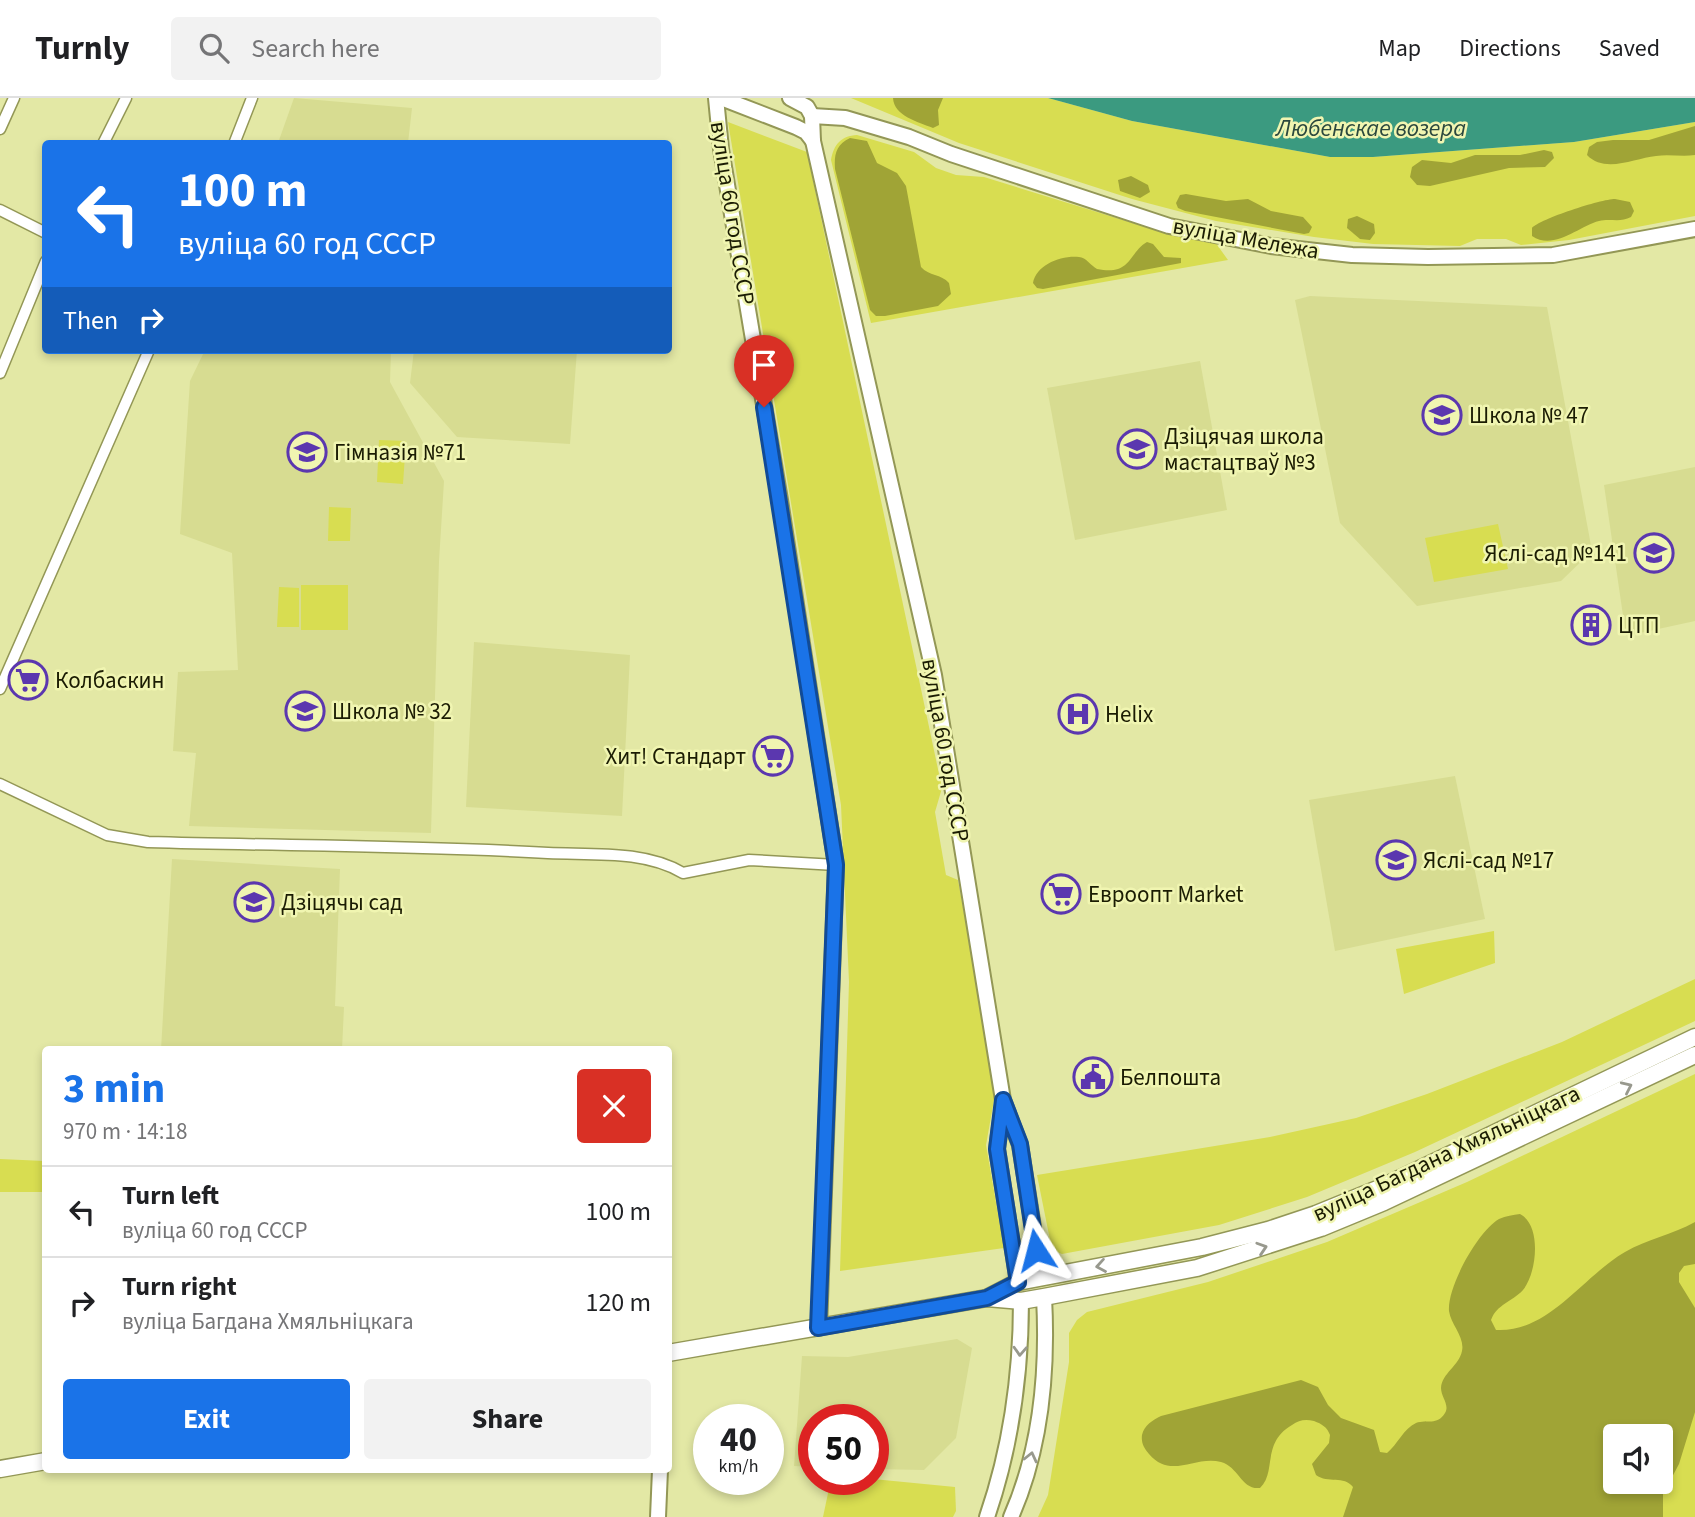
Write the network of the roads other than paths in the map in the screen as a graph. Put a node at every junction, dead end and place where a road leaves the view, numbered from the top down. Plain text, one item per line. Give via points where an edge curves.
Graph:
1 (15, 98) edge
2 (127, 98) edge
3 (252, 98) edge
4 (718, 98) edge
5 (790, 98) edge
6 (811, 98) edge
7 (812, 116) junction
8 (796, 127) junction
9 (0, 129) edge
10 (105, 140) edge
11 (235, 140) edge
12 (813, 141) junction
13 (0, 210) edge
14 (1695, 229) edge
15 (42, 231) edge
16 (42, 271) edge
17 (147, 354) edge
18 (0, 373) edge
19 (0, 689) edge
20 (0, 785) edge
21 (836, 865) junction
22 (1695, 1037) edge
23 (1695, 1055) edge
24 (1003, 1100) junction
25 (1041, 1277) junction
26 (1018, 1282) junction
27 (1044, 1297) junction
28 (987, 1298) junction
29 (1021, 1301) junction
30 (818, 1328) junction
31 (672, 1352) edge
32 (42, 1462) edge
33 (0, 1469) edge
34 (660, 1473) edge
35 (658, 1517) edge
36 (987, 1517) edge
37 (1011, 1517) edge

1 - 9 street
2 - 10 street
3 - 11 street
4 - 8 main road
4 - 21 main road, вуліца 60 год СССР via 721,149
5 - 7 main road via 807,107
6 - 7 street
7 - 8 main road via 806,126
7 - 12 main road, вуліца 60 год СССР
7 - 14 main road, вуліца Мележа via 845,118 909,136 976,163 1169,226 1271,246 1352,255 1553,255
8 - 12 main road
12 - 24 main road, вуліца 60 год СССР via 934,675
13 - 15 street
16 - 18 street
17 - 19 street
20 - 21 street via 107,835 148,842 615,857 667,863 683,873 749,860
21 - 30 main road, вуліца 60 год СССР
22 -> 25 main road, вуліца Багдана Хмяльніцкага via 1380,1188 1317,1213 1202,1247
27 -> 23 main road, вуліца Багдана Хмяльніцкага via 1197,1268 1321,1228
24 - 25 main road, вуліца 60 год СССР via 1020,1144
24 - 26 main road, вуліца 60 год СССР via 997,1149
25 - 26 main road, вуліца Багдана Хмяльніцкага
25 - 27 main road
26 - 28 main road, вуліца Багдана Хмяльніцкага
26 - 29 main road
27 - 29 main road, вуліца Багдана Хмяльніцкага
37 -> 27 main road via 1031,1459 1042,1395
28 - 29 main road, вуліца Багдана Хмяльніцкага
28 - 30 main road, вуліца Багдана Хмяльніцкага
29 -> 36 main road via 1019,1368 1009,1441
30 - 31 main road, вуліца Багдана Хмяльніцкага
32 - 33 main road
34 - 35 main road

